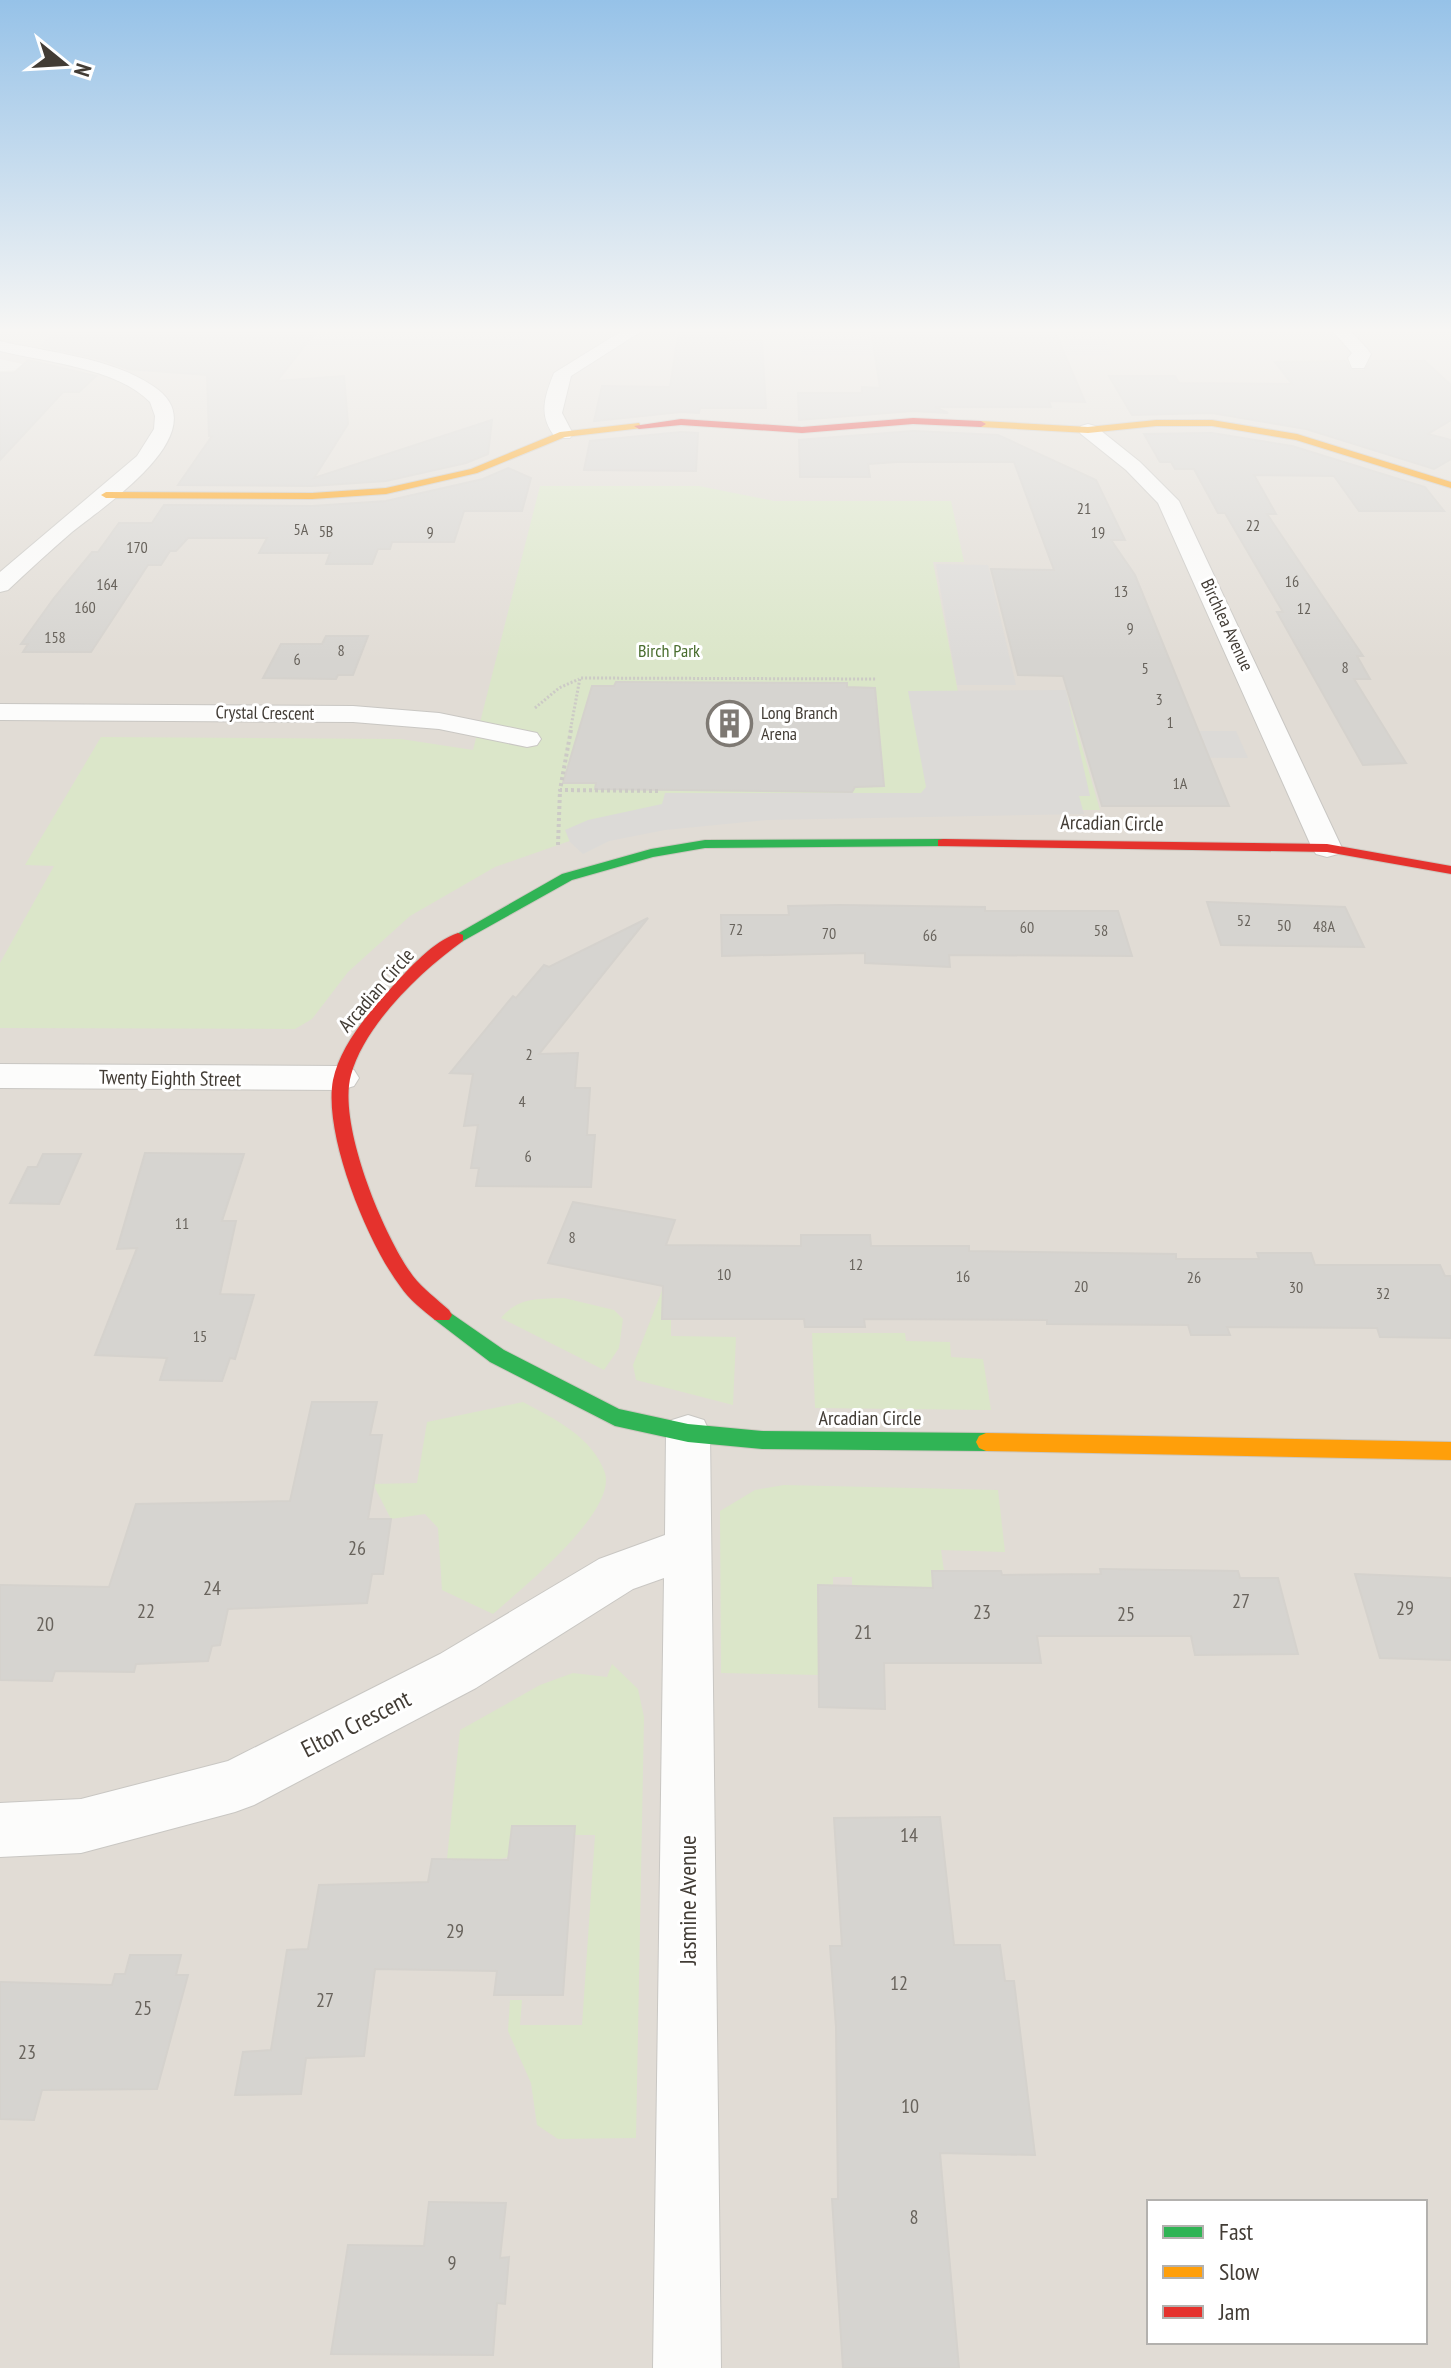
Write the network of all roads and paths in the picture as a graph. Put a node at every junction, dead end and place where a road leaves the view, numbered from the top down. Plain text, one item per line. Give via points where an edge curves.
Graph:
1 (158, 440) edge
2 (549, 440) edge
3 (1100, 440) edge
4 (1305, 440) edge
5 (1451, 485) edge
6 (106, 495) junction
7 (0, 585) edge
8 (580, 678) junction
9 (877, 679) dead end
10 (0, 712) edge
11 (516, 737) joint
12 (560, 790) junction
13 (659, 791) dead end
14 (1327, 848) junction
15 (1451, 870) edge
16 (567, 877) junction
17 (0, 1076) edge
18 (341, 1078) junction
19 (688, 1433) junction
20 (1451, 1451) edge
21 (687, 1548) junction
22 (0, 1830) edge
23 (687, 2368) edge

1 - 6 street
2 - 6 street via 464,474 386,491
3 - 14 street, Birchlea Avenue via 1168,501
4 - 5 street
6 - 7 street
8 - 9 path
8 - 11 path via 559,688
8 - 12 path
10 - 11 street, Crystal Crescent via 367,715 439,721
12 - 13 path
12 - 16 path via 556,839
14 - 15 street, Arcadian Circle
14 - 16 street, Arcadian Circle via 705,844
16 - 18 street, Arcadian Circle via 447,945 409,979 357,1042
17 - 18 street, Twenty Eighth Street
18 - 19 street, Arcadian Circle via 340,1117 365,1201 404,1279 455,1327 527,1374 615,1417
19 - 20 street, Arcadian Circle via 762,1440
19 - 21 street, Jasmine Avenue
21 - 22 street, Elton Crescent via 616,1574 458,1671 235,1786 81,1826
21 - 23 street, Jasmine Avenue

